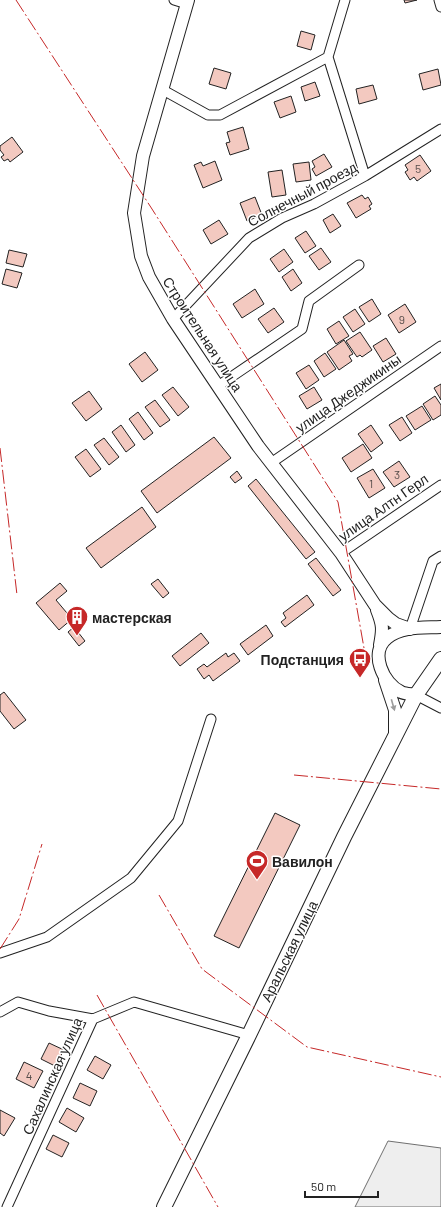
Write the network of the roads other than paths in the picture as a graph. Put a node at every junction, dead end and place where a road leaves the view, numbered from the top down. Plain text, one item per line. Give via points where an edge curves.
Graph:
1 (174, 0) edge
2 (345, 0) edge
3 (439, 0) edge
4 (188, 2) edge
5 (441, 7) edge
6 (328, 57) junction
7 (163, 90) junction
8 (441, 129) edge
9 (365, 176) junction
10 (359, 265) dead end
11 (173, 319) junction
12 (441, 346) edge
13 (218, 386) junction
14 (271, 463) junction
15 (441, 485) edge
16 (341, 554) junction
17 (441, 556) edge
18 (375, 605) junction
19 (439, 628) edge
20 (410, 629) junction
21 (380, 645) junction
22 (441, 659) edge
23 (383, 676) junction
24 (416, 695) junction
25 (441, 708) edge
26 (211, 719) dead end
27 (395, 737) junction
28 (0, 953) edge
29 (0, 1012) edge
30 (93, 1019) junction
31 (249, 1036) junction
32 (7, 1207) edge
33 (164, 1207) edge

1 - 4 street
2 - 6 street
3 - 5 street
4 - 7 street, Строительная улица
6 - 7 street via 220,115 208,115
6 - 9 street
7 - 11 street, Строительная улица via 143,156 134,213 141,256 149,277
8 - 9 street, Солнечный проезд
9 - 11 street, Солнечный проезд via 282,218 249,238
10 - 13 street via 309,301 302,329
11 - 13 street, Строительная улица
12 - 14 street, улица Джеджикины
13 - 14 street, Строительная улица
14 - 16 street, Строительная улица
15 - 16 street, улица Алтн Герл
16 - 18 street, Строительная улица
17 - 20 street via 433,561
18 - 20 street, Строительная улица via 396,624
18 - 21 street via 382,622
19 - 20 street, Строительная улица
20 - 21 street, Строительная улица via 393,634
21 - 23 street via 378,657
22 - 24 main road, Аральская улица
23 - 24 street via 391,686 401,692
23 -> 27 street via 395,710
24 - 25 street
24 - 27 main road, Аральская улица
26 - 28 street via 178,821 131,878 47,937
27 - 31 main road, Аральская улица
29 - 30 street via 18,1002
30 - 31 street, Сахалинская улица via 134,1002
30 - 32 street, Сахалинская улица
31 - 33 main road, Аральская улица

